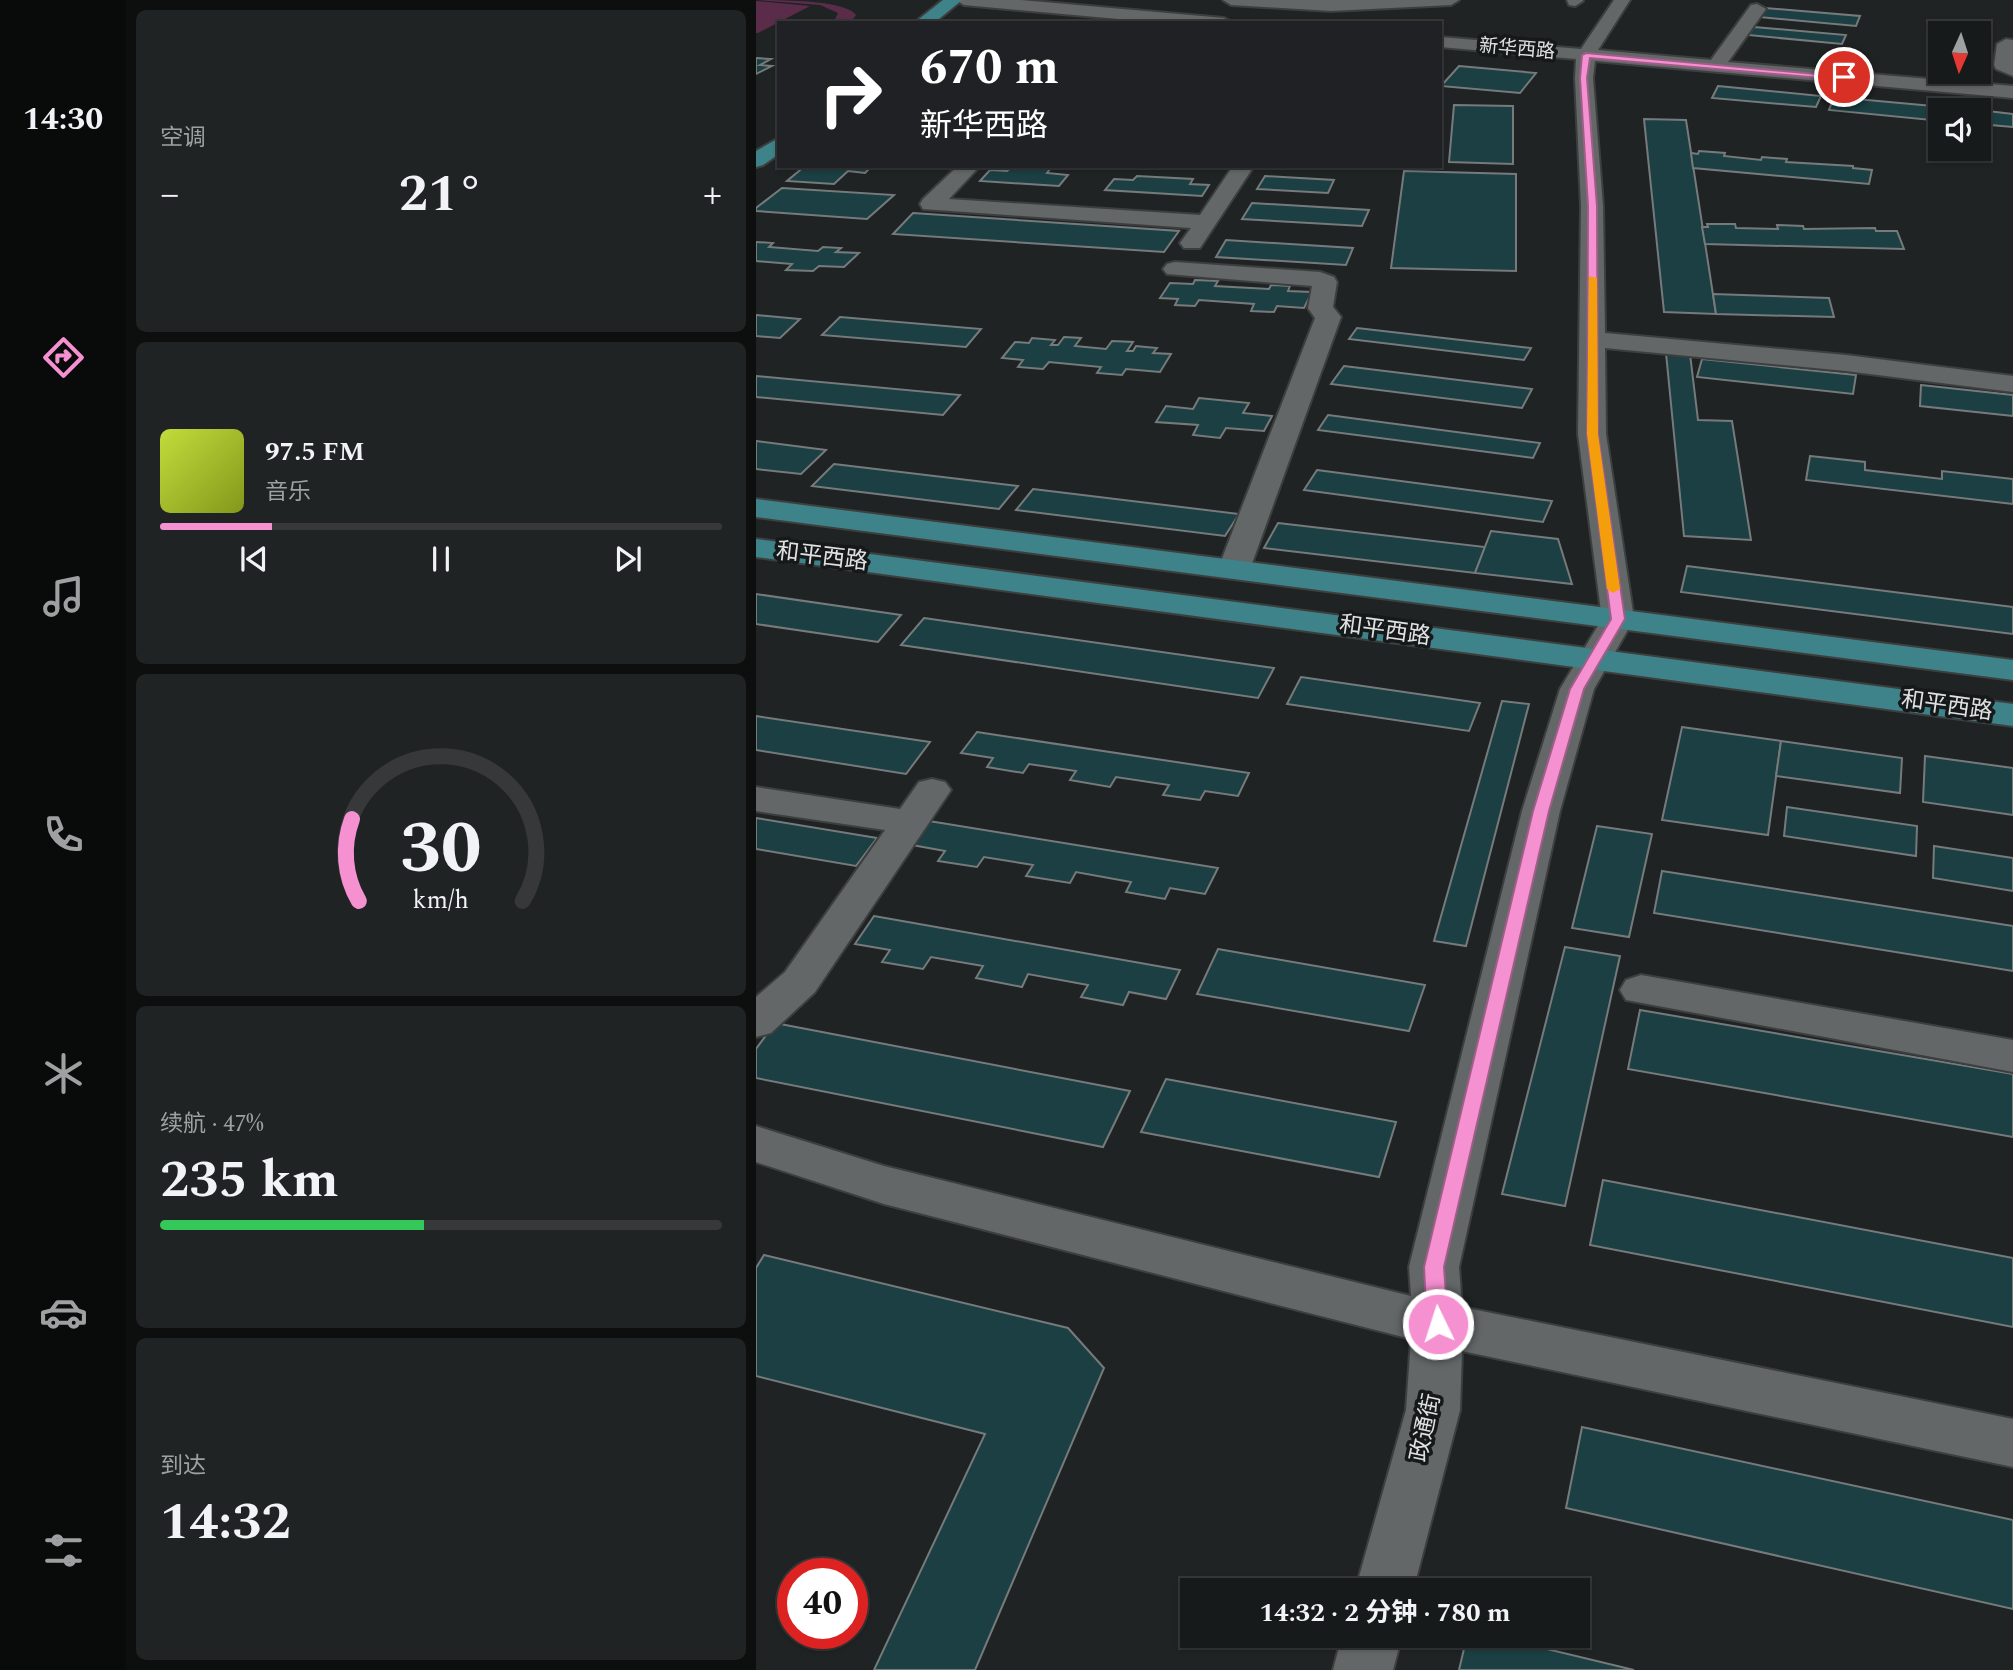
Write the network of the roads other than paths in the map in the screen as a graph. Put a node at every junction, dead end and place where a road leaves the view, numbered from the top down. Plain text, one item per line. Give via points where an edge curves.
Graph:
1 (954, 0) edge
2 (967, 0) edge
3 (1233, 0) edge
4 (1451, 0) edge
5 (1622, 0) edge
6 (1070, 9) junction
7 (1757, 9) dead end
8 (926, 21) edge
9 (941, 21) edge
10 (1054, 21) edge
11 (1203, 21) joint
12 (1449, 42) edge
13 (2013, 45) edge
14 (1586, 55) junction
15 (1716, 66) junction
16 (2013, 70) edge
17 (1928, 78) edge
18 (1986, 84) edge
19 (2013, 92) edge
20 (777, 131) edge
21 (777, 145) edge
22 (756, 147) edge
23 (756, 161) edge
24 (968, 168) edge
25 (1243, 168) edge
26 (1206, 222) junction
27 (1592, 339) junction
28 (2013, 384) edge
29 (756, 508) edge
30 (756, 548) edge
31 (1234, 569) junction
32 (1618, 619) junction
33 (1595, 659) junction
34 (2013, 670) edge
35 (2013, 715) edge
36 (756, 799) edge
37 (1641, 990) dead end
38 (756, 1022) edge
39 (2013, 1056) edge
40 (756, 1144) edge
41 (1438, 1324) junction
42 (2013, 1443) edge
43 (1388, 1578) edge
44 (1369, 1648) edge
45 (1363, 1670) edge

1 - 8 main road
2 - 6 street
2 - 9 main road
3 - 4 street via 1331,6
3 - 11 street
5 - 14 street
6 - 10 street
6 - 11 street
7 - 15 street
12 - 14 street, 新华西路
13 - 16 street via 2006,44 2003,65
14 - 15 street, 新华西路
14 - 27 street
15 - 17 street, 新华西路
18 - 19 street, 新华西路
20 - 22 main road
21 - 23 main road
24 - 26 street via 931,204
25 - 26 street
26 - 31 street via 1175,268 1320,279 1325,282 1320,308 1328,317
27 - 28 street
27 - 32 street via 1592,434
29 - 31 main road, 和平西路
30 - 33 main road, 和平西路
31 - 32 main road, 和平西路
32 - 33 street, 政通街
32 - 34 main road, 和平西路
33 - 35 main road, 和平西路
33 - 41 street, 政通街 via 1577,689 1541,811 1434,1267
36 - 38 street via 921,806 800,982
37 - 39 street
40 - 41 street via 884,1185
41 - 42 street
41 - 43 street, 政通街 via 1433,1410
44 - 45 street

